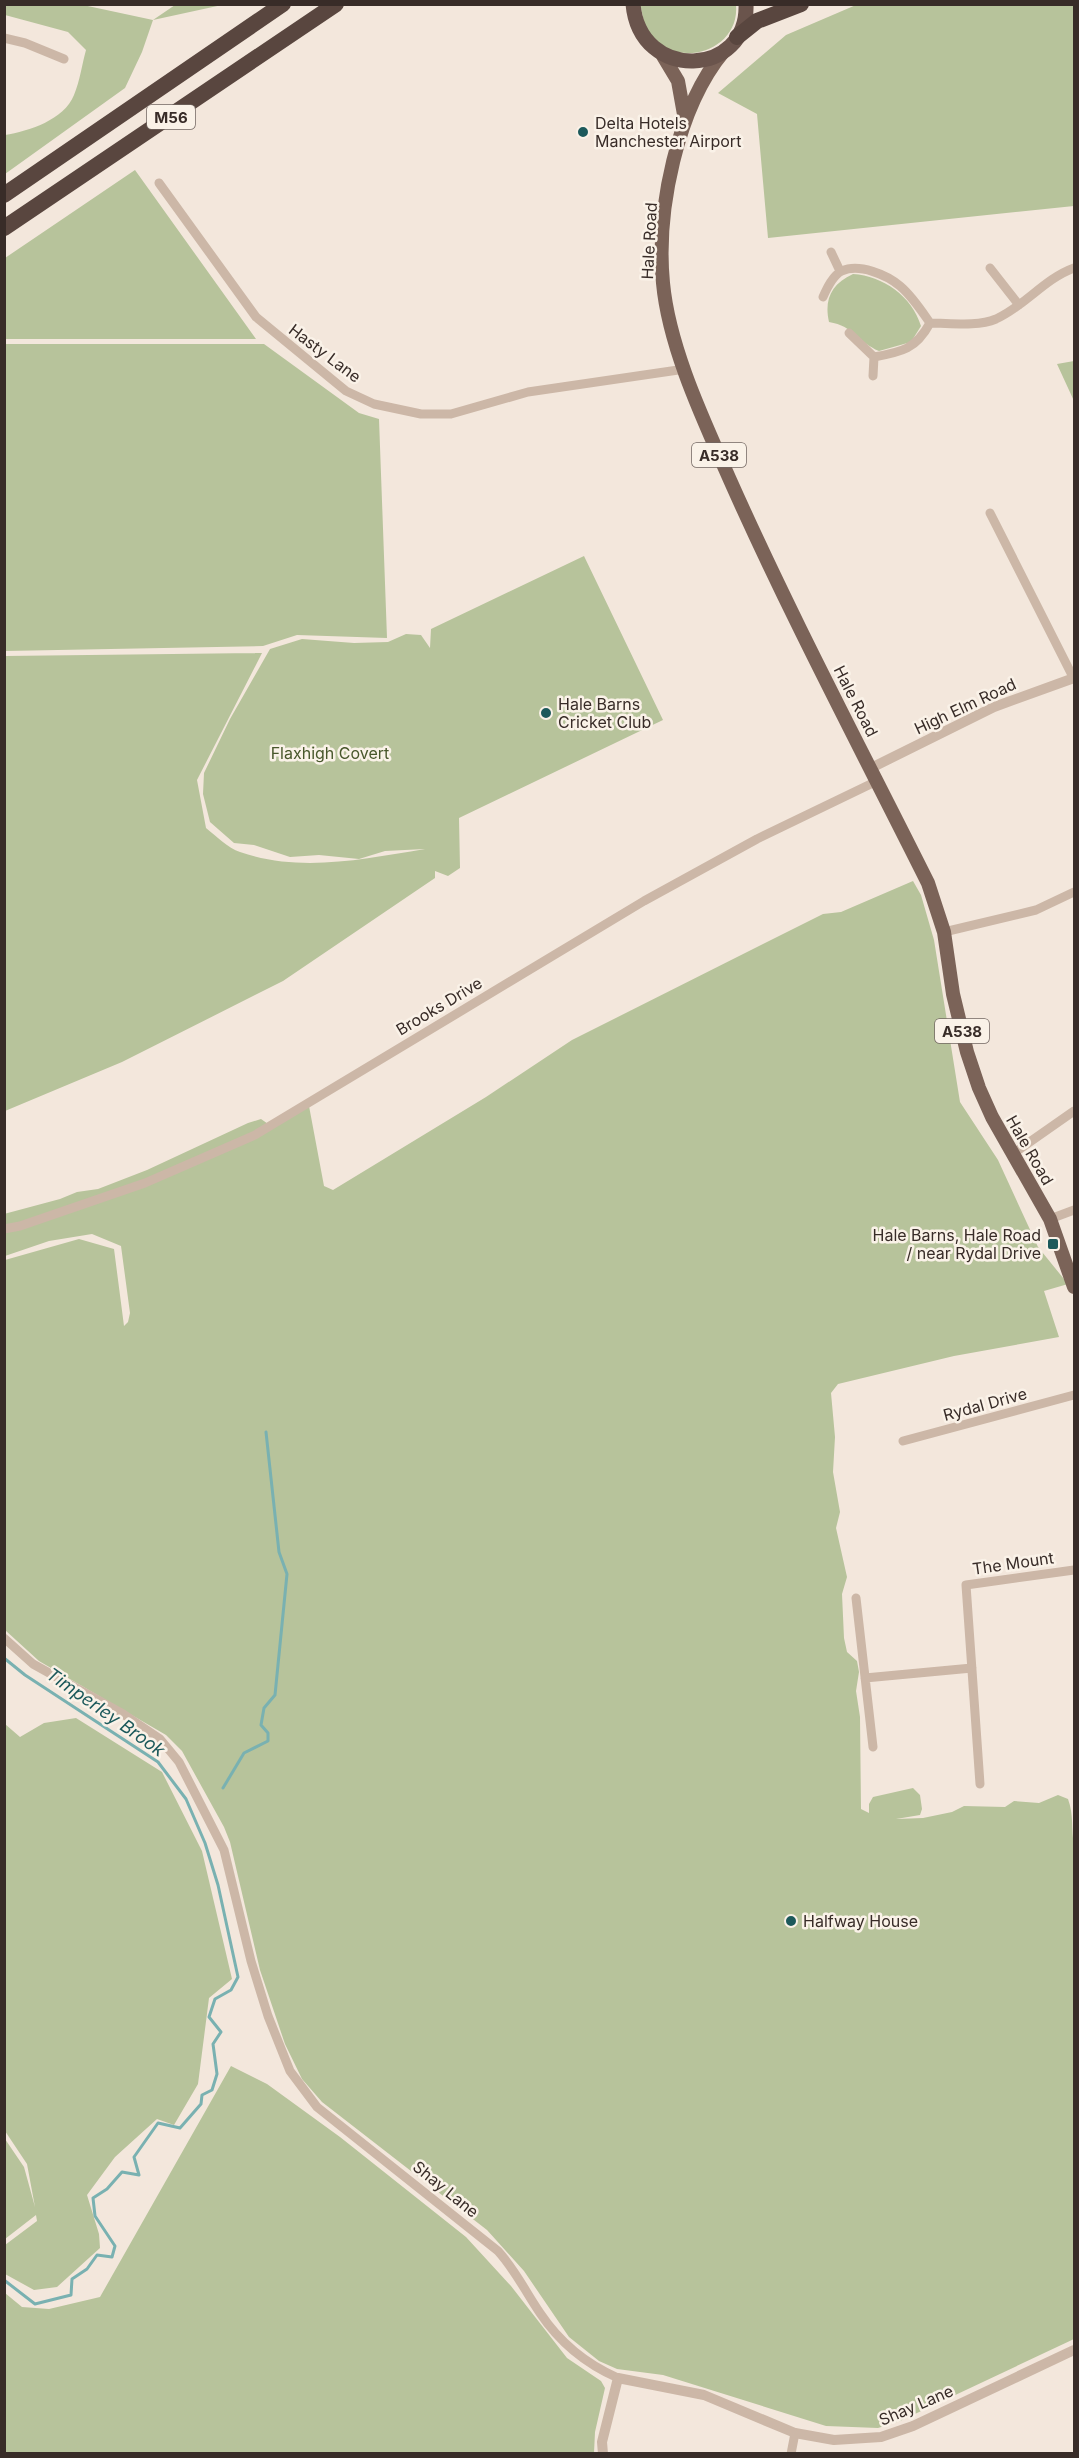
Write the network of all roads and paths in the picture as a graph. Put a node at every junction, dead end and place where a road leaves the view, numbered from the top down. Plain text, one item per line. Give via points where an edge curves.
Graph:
1 (283, 4) edge
2 (336, 4) edge
3 (633, 4) edge
4 (746, 4) edge
5 (801, 4) edge
6 (4, 38) edge
7 (731, 43) junction
8 (663, 56) junction
9 (64, 59) dead end
10 (685, 120) junction
11 (159, 183) dead end
12 (4, 195) edge
13 (4, 228) edge
14 (831, 252) dead end
15 (990, 268) dead end
16 (1074, 268) edge
17 (840, 271) junction
18 (823, 297) dead end
19 (1019, 305) junction
20 (930, 323) junction
21 (849, 333) dead end
22 (873, 357) junction
23 (685, 369) junction
24 (873, 376) dead end
25 (990, 513) dead end
26 (1074, 679) edge
27 (871, 768) junction
28 (877, 781) junction
29 (1074, 892) edge
30 (944, 932) junction
31 (1074, 1111) edge
32 (1014, 1153) junction
33 (1074, 1210) edge
34 (1050, 1219) junction
35 (4, 1229) edge
36 (1074, 1287) edge
37 (1074, 1395) edge
38 (903, 1441) dead end
39 (1074, 1570) edge
40 (856, 1598) dead end
41 (4, 1638) edge
42 (972, 1668) junction
43 (865, 1678) junction
44 (873, 1747) dead end
45 (980, 1784) dead end
46 (1074, 2350) edge
47 (618, 2378) junction
48 (795, 2433) junction
49 (603, 2454) edge
50 (791, 2454) edge

1 - 12 highway, M56
2 - 13 highway, M56
3 - 8 highway, A538 via 641,34
4 - 7 highway, A538 via 743,24
5 - 7 highway via 757,21
6 - 9 street
7 - 8 highway via 702,61 675,61
7 - 10 main road, Hale Road / A538 via 709,69
8 - 10 main road, Hale Road / A538 via 678,81
10 - 23 main road, Hale Road / A538 via 669,183 662,260 672,331
11 - 23 street, Hasty Lane via 256,317 336,384 374,404 421,414 451,414 528,392
14 - 17 street
15 - 19 street
16 - 19 street via 1058,274
17 - 18 street
17 - 20 street via 866,271 892,280
19 - 20 street via 994,319
20 - 22 street via 915,344
21 - 22 street
22 - 24 street
23 - 27 main road, Hale Road / A538 via 759,546
25 - 26 street
26 - 27 street, High Elm Road via 994,707
27 - 28 main road, Hale Road / A538
28 - 30 main road, Hale Road / A538 via 928,883
28 - 35 street, Brooks Drive via 756,839 644,901 255,1135 145,1183
29 - 30 street via 1036,910
30 - 32 main road, Hale Road / A538 via 967,1052 993,1118
31 - 32 street
32 - 34 main road, Hale Road / A538
33 - 34 street
34 - 36 main road, Hale Road / A538
37 - 38 street, Rydal Drive
39 - 42 street, The Mount via 966,1585
40 - 43 street
41 - 47 street, Shay Lane via 33,1664 160,1739 178,1762 224,1850 251,1961 288,2067 317,2107 498,2251 564,2343 595,2368
42 - 43 street
42 - 45 street, The Mount
43 - 44 street
46 - 48 street, Shay Lane via 913,2426 881,2437 834,2440
47 - 48 street, Shay Lane via 704,2395
47 - 49 street via 602,2442
48 - 50 street

